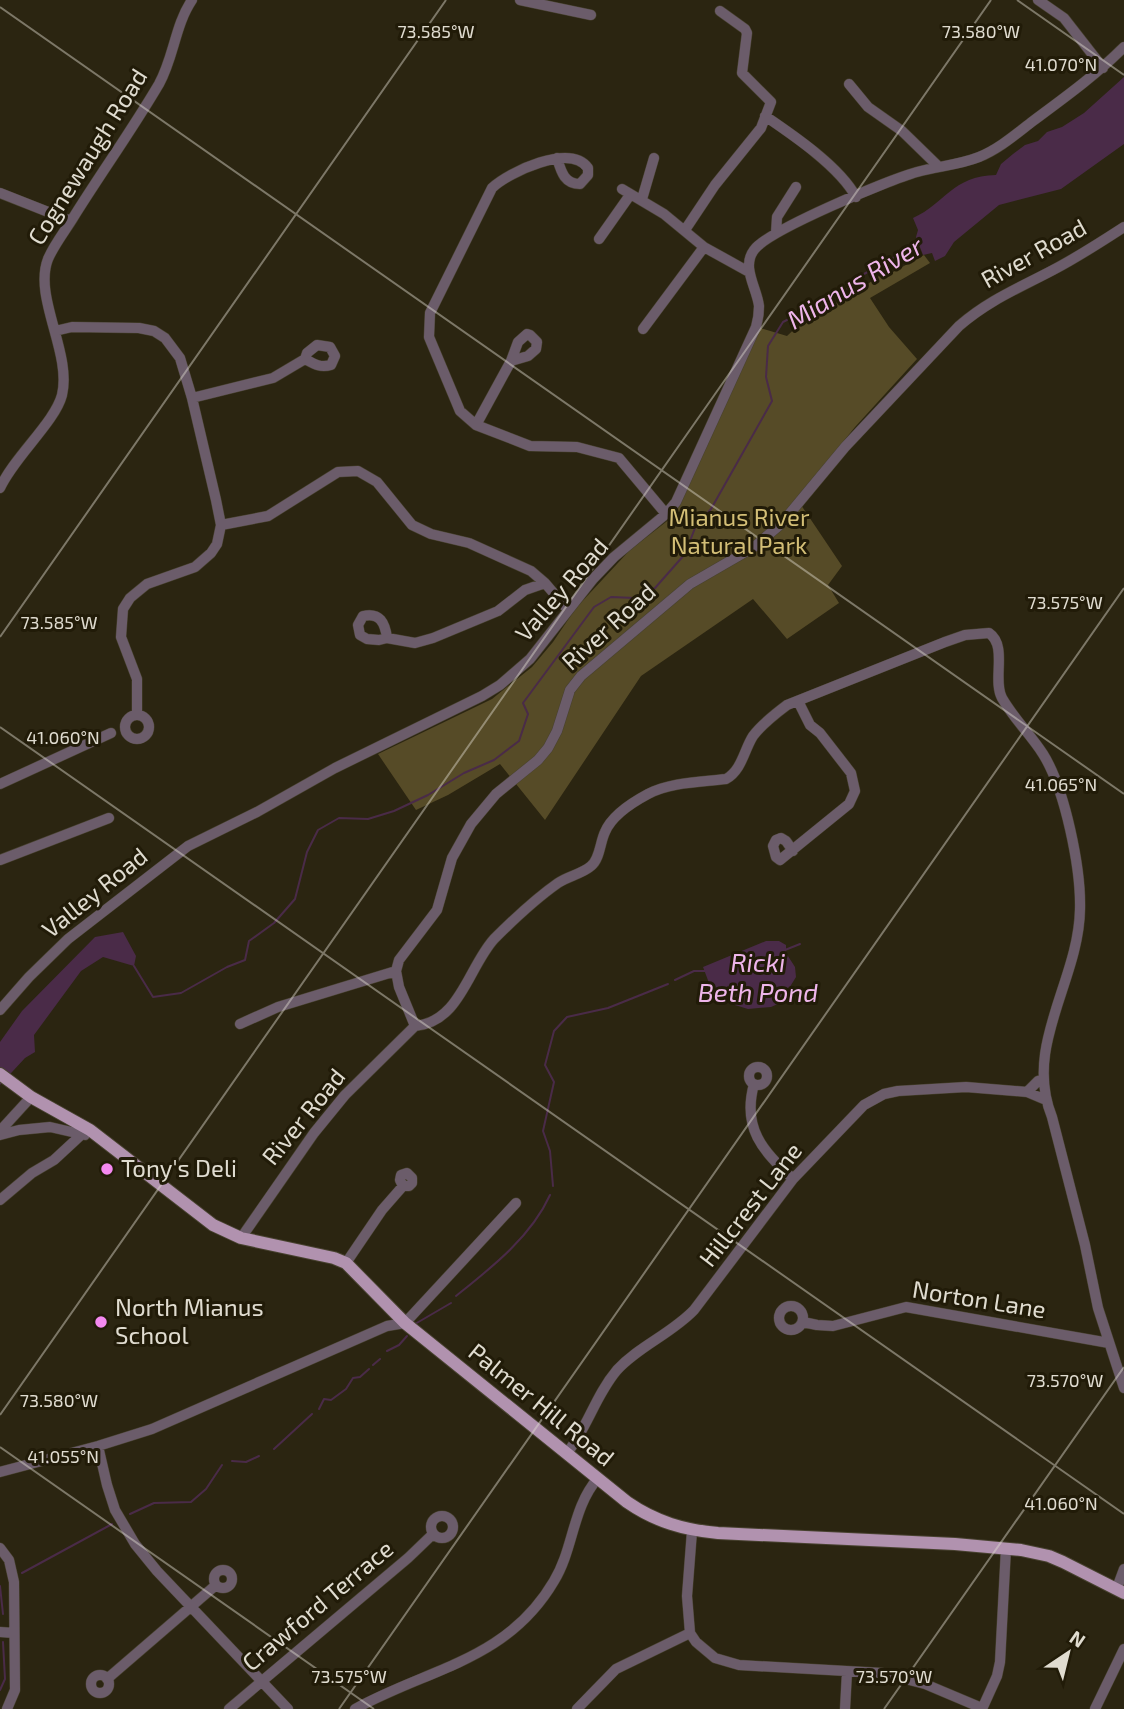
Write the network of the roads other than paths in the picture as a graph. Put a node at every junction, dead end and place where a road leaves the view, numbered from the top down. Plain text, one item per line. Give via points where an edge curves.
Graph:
1 (192, 0) edge
2 (520, 0) edge
3 (1038, 0) edge
4 (720, 11) dead end
5 (591, 15) dead end
6 (1124, 47) edge
7 (1103, 68) junction
8 (849, 84) dead end
9 (765, 116) junction
10 (557, 158) dead end
11 (654, 158) dead end
12 (939, 167) junction
13 (796, 187) dead end
14 (0, 193) edge
15 (856, 197) junction
16 (642, 199) junction
17 (71, 221) junction
18 (1124, 227) edge
19 (685, 230) junction
20 (776, 233) junction
21 (600, 239) dead end
22 (704, 247) junction
23 (749, 272) junction
24 (643, 329) dead end
25 (55, 331) junction
26 (305, 359) dead end
27 (511, 361) dead end
28 (192, 398) junction
29 (475, 425) junction
30 (0, 488) edge
31 (666, 514) junction
32 (221, 525) junction
33 (545, 583) junction
34 (568, 610) junction
35 (387, 638) dead end
36 (799, 701) junction
37 (137, 715) dead end
38 (111, 733) dead end
39 (0, 784) edge
40 (109, 818) dead end
41 (793, 851) dead end
42 (0, 860) edge
43 (396, 971) junction
44 (1, 1007) edge
45 (240, 1024) dead end
46 (415, 1026) junction
47 (0, 1074) edge
48 (1044, 1079) junction
49 (754, 1084) dead end
50 (1027, 1092) junction
51 (32, 1097) junction
52 (1046, 1100) junction
53 (0, 1133) edge
54 (81, 1135) junction
55 (101, 1137) junction
56 (793, 1179) junction
57 (402, 1186) dead end
58 (0, 1200) edge
59 (516, 1203) dead end
60 (241, 1238) junction
61 (346, 1264) junction
62 (803, 1322) dead end
63 (405, 1323) junction
64 (1109, 1343) junction
65 (1124, 1388) edge
66 (98, 1446) junction
67 (567, 1453) junction
68 (0, 1472) edge
69 (598, 1478) junction
70 (692, 1531) junction
71 (433, 1534) dead end
72 (0, 1548) edge
73 (1006, 1548) junction
74 (1124, 1569) edge
75 (216, 1585) dead end
76 (1120, 1590) edge
77 (192, 1607) junction
78 (0, 1632) edge
79 (14, 1633) junction
80 (690, 1633) junction
81 (1124, 1649) edge
82 (847, 1672) junction
83 (107, 1679) dead end
84 (262, 1680) junction
85 (7, 1709) edge
86 (229, 1709) edge
87 (288, 1709) edge
88 (355, 1709) edge
89 (577, 1709) edge
90 (845, 1709) edge
91 (982, 1709) edge
92 (1095, 1709) edge

1 - 17 street, Cognewaugh Road via 161,80
2 - 5 street
3 - 7 street via 1063,18
4 - 9 street via 746,29 742,73 771,102
6 - 7 street
7 - 12 street via 996,148
8 - 12 street
9 - 15 street via 803,143
9 - 19 street
10 - 29 street via 503,178 492,188 430,313 429,337 460,411
11 - 16 street
12 - 15 street
13 - 20 street via 777,217
14 - 17 street
15 - 20 street
16 - 19 street
16 - 21 street via 626,192
17 - 25 street, Cognewaugh Road via 47,261 46,285
18 - 43 street, River Road via 980,308 845,447 781,524 754,547 690,584 581,676 570,690 548,748 496,794 471,824 452,858 437,910 405,950
19 - 22 street
20 - 23 street via 753,250
22 - 23 street
22 - 24 street
23 - 31 street, Valley Road via 759,305 756,327 676,502
25 - 28 street via 72,327 154,331 180,358
25 - 30 street, Cognewaugh Road via 64,370 62,395
26 - 28 street via 273,378
27 - 29 street
28 - 32 street
29 - 31 street via 530,446 577,447 619,458
31 - 34 street, Valley Road via 614,557
32 - 33 street via 268,516 338,472 358,471 377,482 412,525 469,543 531,571
32 - 37 street via 217,544 205,560 147,584 124,605 121,637 138,679
33 - 34 street
33 - 35 street via 525,590 498,611 433,638 415,643
34 - 44 street, Valley Road via 530,659 482,696 188,846 68,939
36 - 41 street via 810,725 851,773 855,791 849,804
36 - 46 street, River Road via 758,730 734,774 657,789 614,818 591,867 561,881 502,932 452,1006 426,1025
36 - 48 street via 965,635 985,632 995,638 1000,694 1044,756 1064,807 1079,870 1074,958 1045,1041
38 - 39 street
40 - 42 street
43 - 45 street via 278,1007
43 - 46 street
46 - 60 street, River Road via 322,1123
47 - 51 main road, Palmer Hill Road
48 - 50 street
48 - 52 street
49 - 56 street via 749,1116 758,1140
50 - 52 street, Hillcrest Lane
50 - 56 street, Hillcrest Lane via 966,1087 884,1094 864,1105
51 - 53 street
51 - 55 main road, Palmer Hill Road
52 - 64 street
53 - 54 street via 50,1127
54 - 55 street
54 - 58 street
55 - 60 main road, Palmer Hill Road via 200,1216
56 - 67 street, Hillcrest Lane via 694,1310 630,1358 607,1383
57 - 61 street
59 - 63 street
60 - 61 main road, Palmer Hill Road
61 - 63 main road, Palmer Hill Road
62 - 64 street, Norton Lane via 832,1326 906,1307
63 - 66 street via 387,1326 152,1429
63 - 67 main road, Palmer Hill Road
64 - 65 street
66 - 68 street
66 - 77 street via 115,1510 127,1532
67 - 69 main road, Palmer Hill Road
69 - 70 main road, Palmer Hill Road via 638,1509
69 - 88 street via 580,1505 560,1572 521,1624 485,1650
70 - 73 main road, Palmer Hill Road
70 - 80 street via 687,1596
71 - 84 street, Crawford Terrace
72 - 79 street via 13,1570
73 - 76 main road, Palmer Hill Road via 1049,1556
73 - 91 street via 1000,1662
74 - 76 street
75 - 77 street
77 - 83 street
77 - 84 street
78 - 79 street
79 - 85 street via 15,1690
80 - 82 street via 705,1651 726,1663
80 - 89 street via 616,1669
81 - 92 street
82 - 90 street
82 - 91 street via 901,1677
84 - 86 street, Crawford Terrace
84 - 87 street

